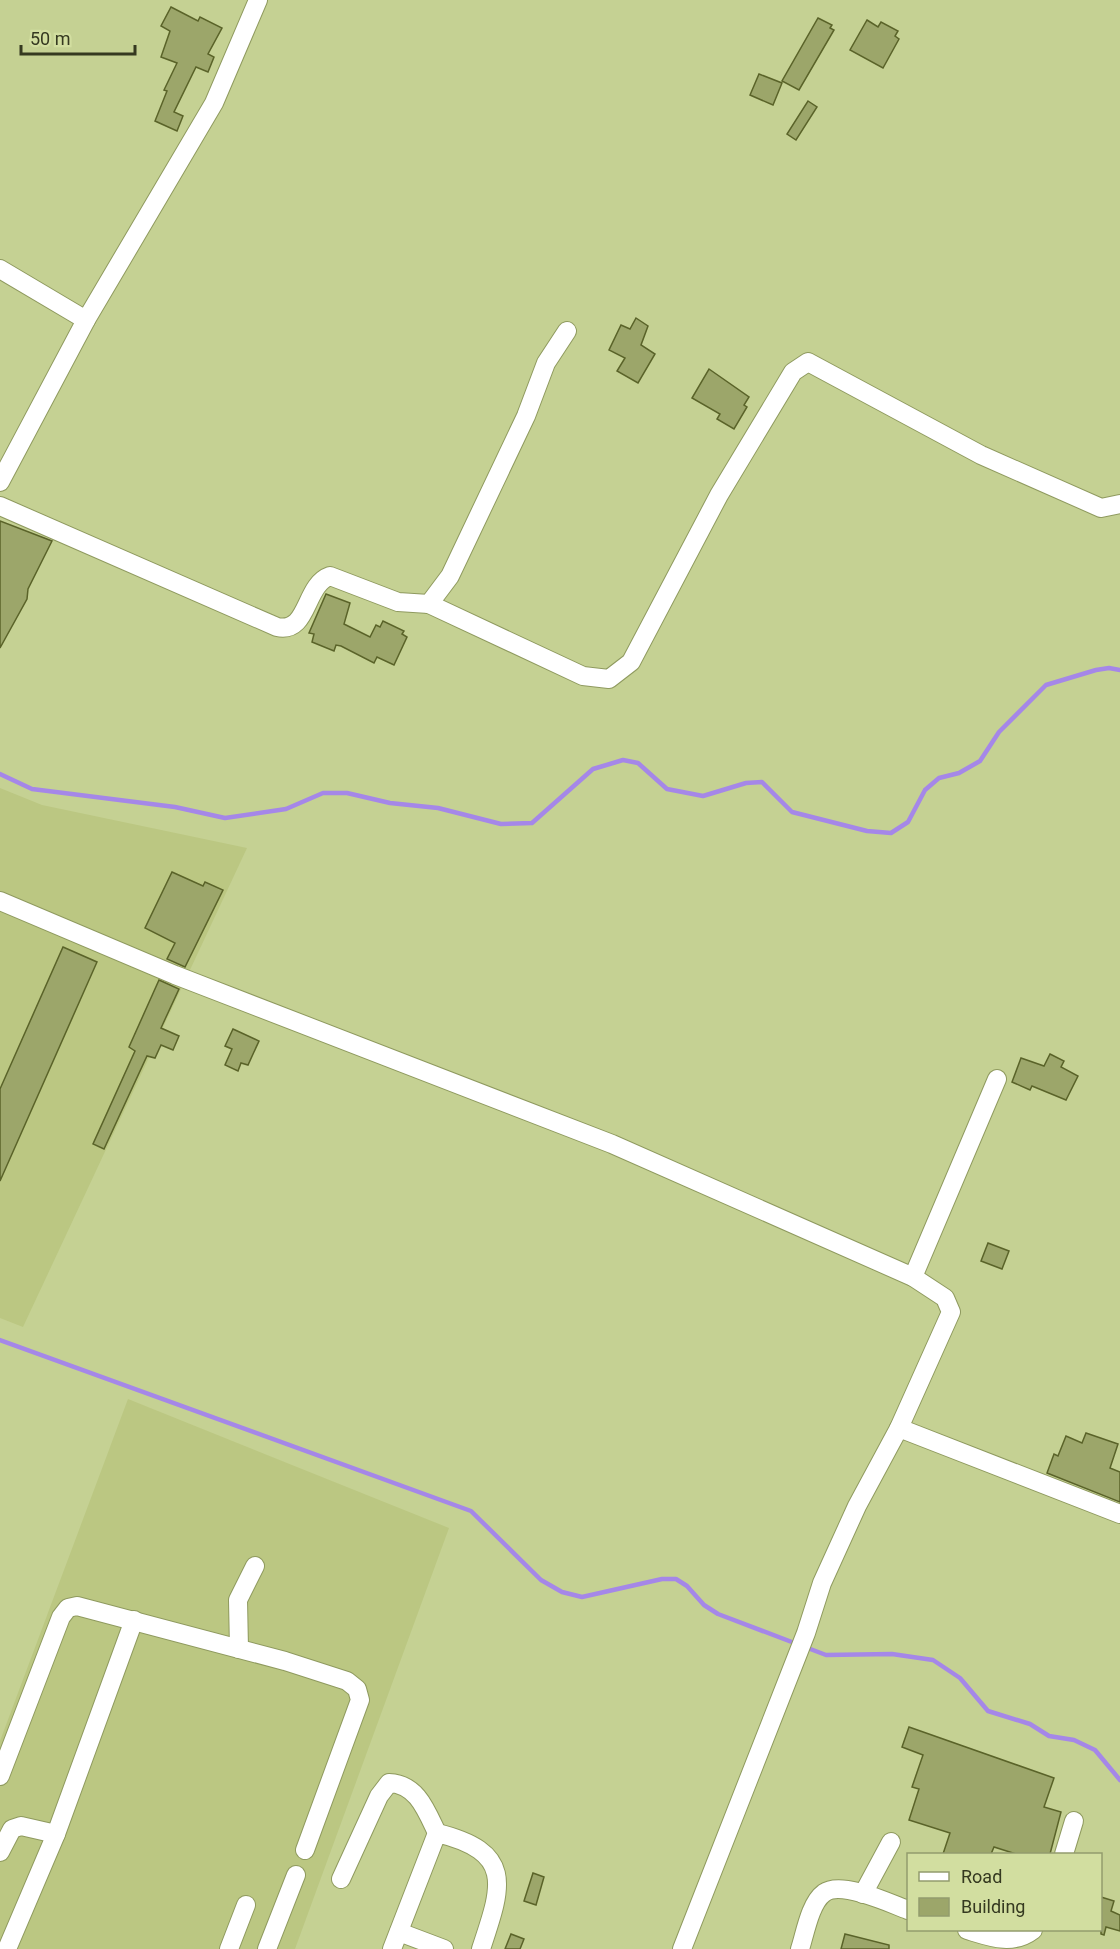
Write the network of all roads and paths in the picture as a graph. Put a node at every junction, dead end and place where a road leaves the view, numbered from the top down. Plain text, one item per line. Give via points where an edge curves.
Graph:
1 (258, 0) edge
2 (0, 269) edge
3 (86, 320) junction
4 (567, 331) dead end
5 (0, 482) edge
6 (1120, 504) edge
7 (0, 506) edge
8 (429, 604) junction
9 (0, 901) edge
10 (997, 1079) dead end
11 (912, 1277) junction
12 (899, 1428) junction
13 (1120, 1514) edge
14 (255, 1566) dead end
15 (134, 1620) junction
16 (239, 1649) junction
17 (0, 1776) edge
18 (1074, 1821) dead end
19 (436, 1833) junction
20 (56, 1834) junction
21 (891, 1842) dead end
22 (305, 1850) dead end
23 (0, 1851) edge
24 (1064, 1853) edge
25 (296, 1875) dead end
26 (341, 1879) dead end
27 (863, 1894) junction
28 (246, 1905) dead end
29 (907, 1909) edge
30 (973, 1931) edge
31 (1032, 1931) edge
32 (395, 1940) edge
33 (8, 1949) edge
34 (229, 1949) edge
35 (267, 1949) edge
36 (444, 1949) edge
37 (481, 1949) edge
38 (682, 1949) edge
39 (800, 1949) edge

1 - 3 street via 214,103
2 - 3 street
3 - 5 street
4 - 8 street via 546,363 526,416 450,576
6 - 8 street via 1101,508 981,455 808,362 793,372 725,484 631,662 609,679 583,676
7 - 8 street via 285,629 297,624 320,581 330,576 398,602
9 - 11 street via 175,975 612,1144
10 - 11 street
11 - 12 street via 945,1298 951,1312
12 - 13 street
12 - 38 street via 856,1506 822,1583
14 - 16 street via 238,1600
15 - 16 street
15 - 17 street via 77,1606 68,1608 61,1617
15 - 20 street
16 - 22 street via 347,1681 357,1689 360,1700
18 - 24 street
19 - 26 street via 415,1792 401,1783 389,1782
19 - 32 street
19 - 37 street via 454,1837 490,1857 499,1878 495,1909
20 - 23 street via 21,1826 12,1829
20 - 33 street
21 - 27 street
25 - 35 street
27 - 29 street
27 - 39 street via 840,1887 824,1893 816,1904
28 - 34 street
30 - 31 street via 998,1940 1024,1937
32 - 36 street

